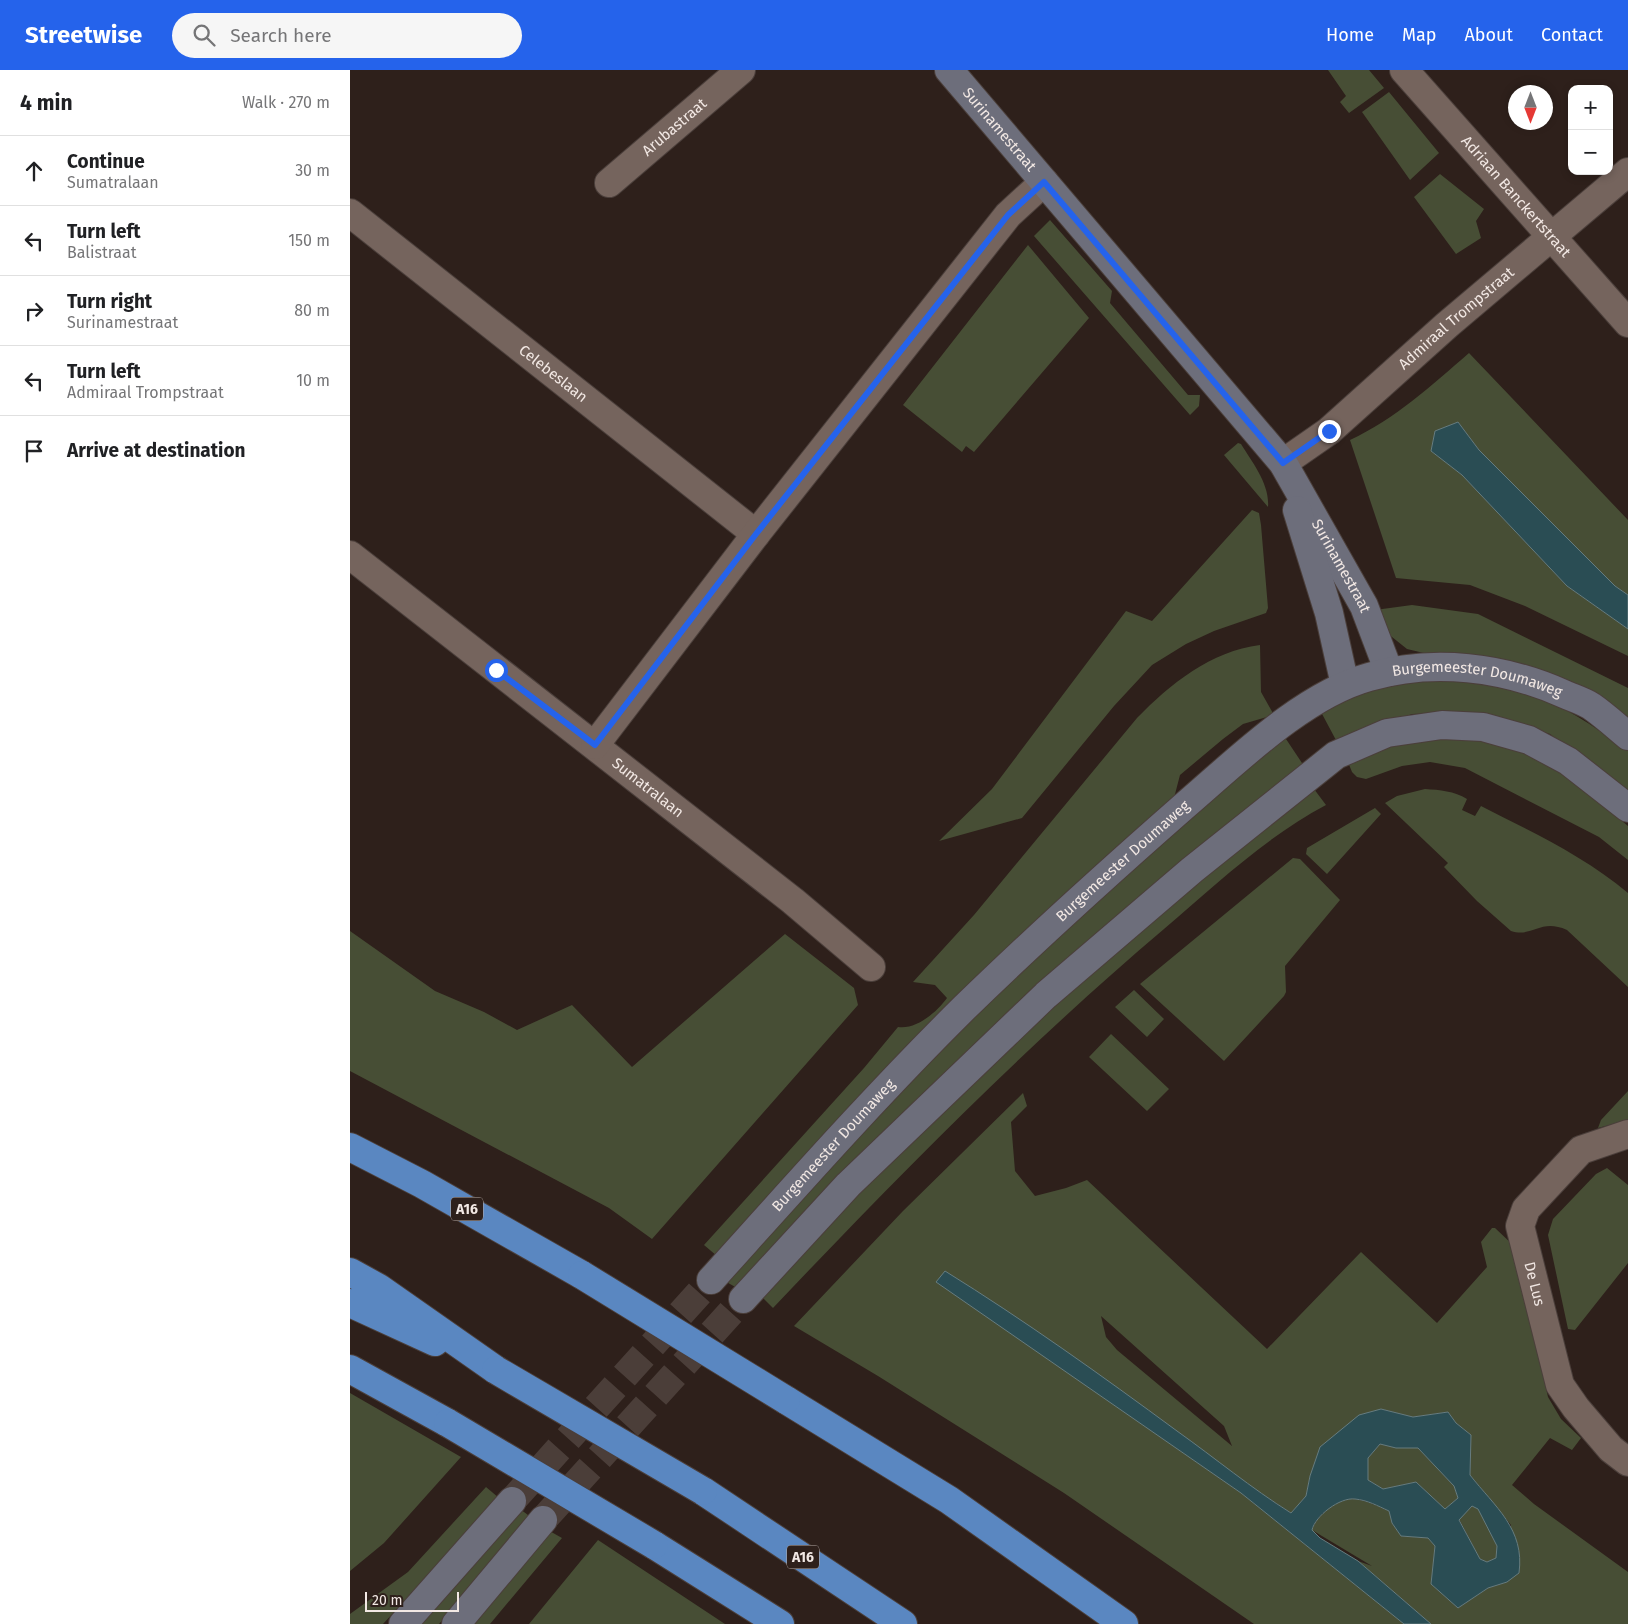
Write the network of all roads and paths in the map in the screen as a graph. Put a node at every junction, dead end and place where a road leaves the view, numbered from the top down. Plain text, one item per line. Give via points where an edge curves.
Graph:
1 (741, 70) edge
2 (949, 70) edge
3 (1404, 70) edge
4 (1628, 172) edge
5 (1044, 182) junction
6 (609, 183) dead end
7 (350, 212) edge
8 (1550, 237) junction
9 (1628, 323) edge
10 (1283, 463) junction
11 (756, 534) junction
12 (350, 555) edge
13 (1389, 672) junction
14 (1345, 685) junction
15 (1628, 736) edge
16 (595, 745) junction
17 (1628, 808) edge
18 (871, 967) dead end
19 (1628, 1134) edge
20 (350, 1147) edge
21 (350, 1272) edge
22 (711, 1280) tunnel mouth
23 (743, 1299) tunnel mouth
24 (350, 1304) edge
25 (350, 1369) edge
26 (496, 1370) junction
27 (1628, 1462) edge
28 (512, 1501) tunnel mouth
29 (543, 1520) tunnel mouth
30 (402, 1624) edge
31 (456, 1624) edge
32 (780, 1624) edge
33 (903, 1624) edge
34 (1124, 1624) edge

1 - 6 street, Arubastraat
2 - 5 main road, Surinamestraat
3 - 8 street, Adriaan Banckertstraat
4 - 8 street, Admiraal Trompstraat
5 - 10 main road, Surinamestraat
5 - 11 street via 1008,215
7 - 11 street, Celebeslaan
8 - 9 street, Adriaan Banckertstraat
8 - 10 street, Admiraal Trompstraat via 1329,431
10 - 13 main road, Surinamestraat via 1364,606
10 - 14 main road, Surinamestraat via 1329,613
11 - 16 street
12 - 16 street, Sumatralaan
13 - 14 main road, Burgemeester Doumaweg
13 - 15 main road, Burgemeester Doumaweg via 1437,666 1465,668 1541,683 1590,705
14 - 22 main road, Burgemeester Doumaweg via 1305,707 1283,724 1063,914 964,1008 850,1125
16 - 18 street, Sumatralaan
17 - 23 main road via 1568,761 1529,740 1483,727 1442,724 1387,733 1336,755 1192,870 1046,995 848,1185
19 - 27 street, De Lus via 1581,1150 1526,1209 1520,1226 1560,1384 1611,1449
20 - 34 highway, A16, bridge via 582,1275 949,1500
21 - 26 highway, A16 via 379,1288
24 - 26 highway, A16
25 - 32 highway, bridge via 654,1545
26 - 33 highway, A16, bridge via 703,1491
28 - 30 main road
29 - 31 main road

